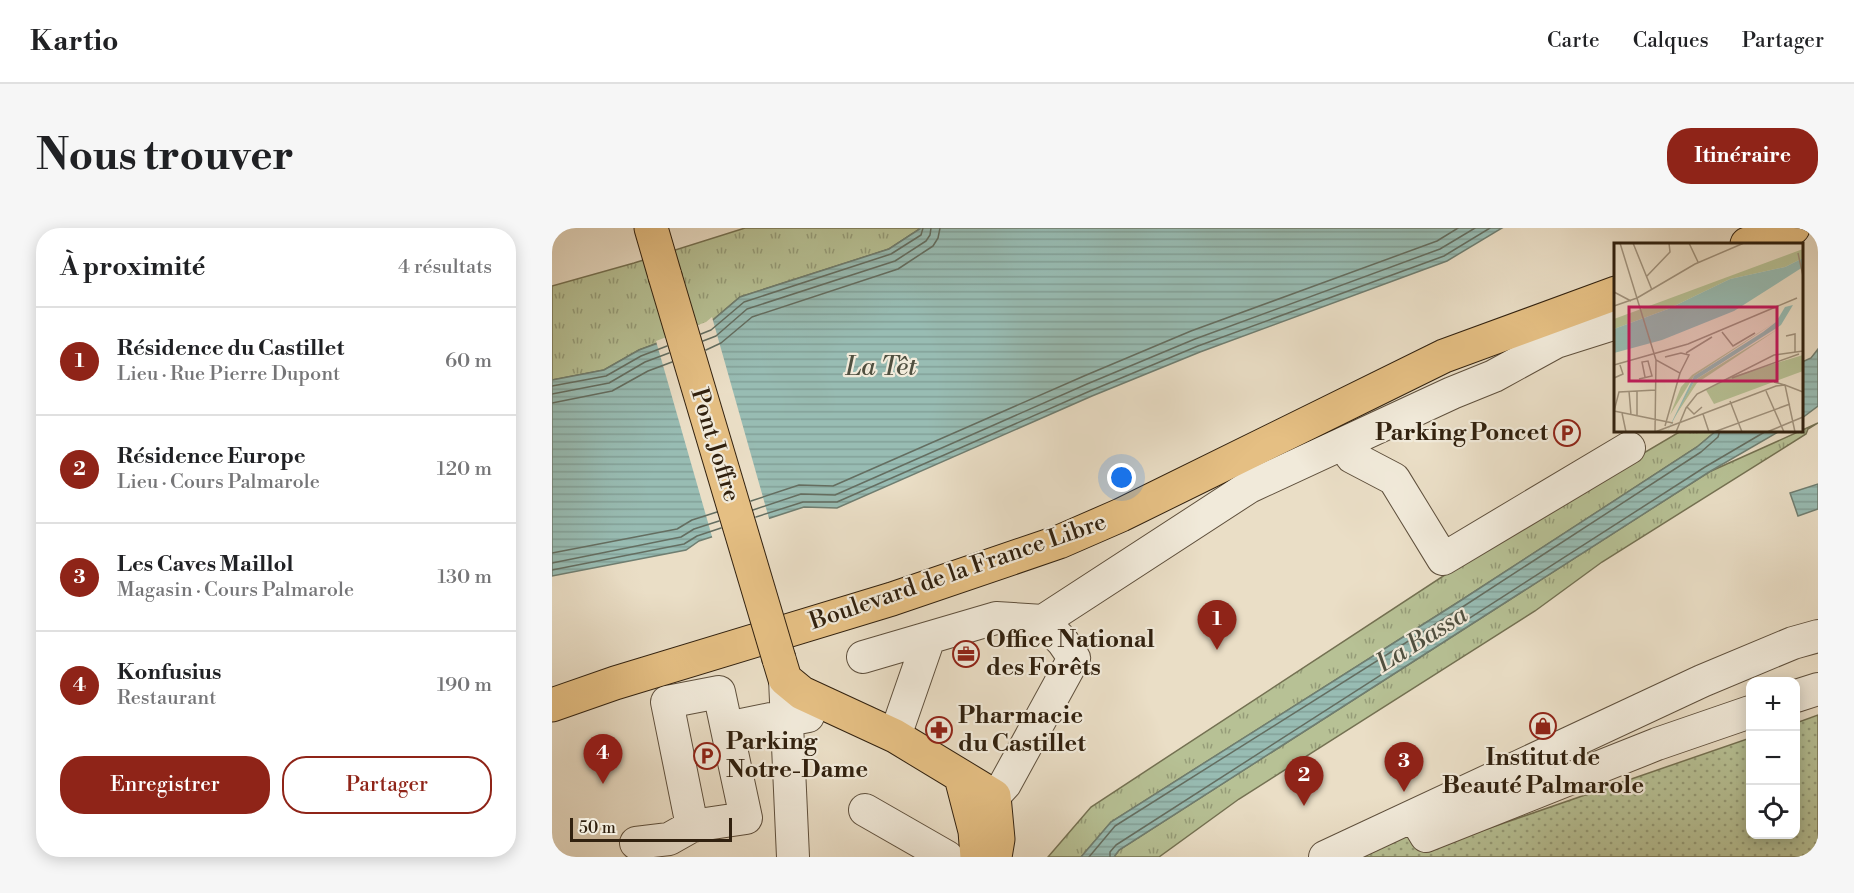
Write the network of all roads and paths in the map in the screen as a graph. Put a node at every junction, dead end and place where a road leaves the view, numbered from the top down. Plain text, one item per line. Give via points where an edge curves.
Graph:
1 (1792, 228) edge
2 (651, 229) edge
3 (1750, 243) edge
4 (1614, 294) edge
5 (1614, 324) edge
6 (1344, 444) junction
7 (1629, 448) dead end
8 (1043, 621) junction
9 (1818, 636) edge
10 (928, 638) junction
11 (863, 657) dead end
12 (1818, 688) edge
13 (1800, 695) edge
14 (786, 696) junction
15 (552, 705) edge
16 (1642, 709) junction
17 (1746, 713) edge
18 (727, 728) junction
19 (895, 736) junction
20 (1657, 744) junction
21 (961, 777) junction
22 (994, 795) junction
23 (865, 810) dead end
24 (1420, 826) dead end
25 (678, 841) edge
26 (636, 843) dead end
27 (976, 844) edge
28 (793, 857) edge
29 (947, 857) edge
30 (952, 857) edge
31 (995, 857) edge
32 (1325, 857) edge

1 - 3 main road
2 - 14 main road, Pont Joffre, bridge
4 - 15 main road, Boulevard de la France Libre via 1444,356 1059,542 892,599
5 - 6 street via 1556,342 1494,376
6 - 7 street via 1352,457 1394,479 1443,559
6 - 8 street via 1249,487
8 - 10 street via 996,618
8 - 22 street via 1074,658 1005,784
9 - 16 street via 1792,643
10 - 11 street
10 - 19 street
12 - 13 street
14 - 18 street
14 - 19 main road via 838,710
14 - 28 street
16 - 20 street
16 - 32 street
17 - 20 street
18 - 25 street via 746,818
18 - 25 street via 719,692 667,702
19 - 21 main road
20 - 24 street via 1426,836
21 - 22 main road
21 - 27 main road
22 - 31 main road via 998,839
23 - 29 street
25 - 26 street
27 - 30 street

